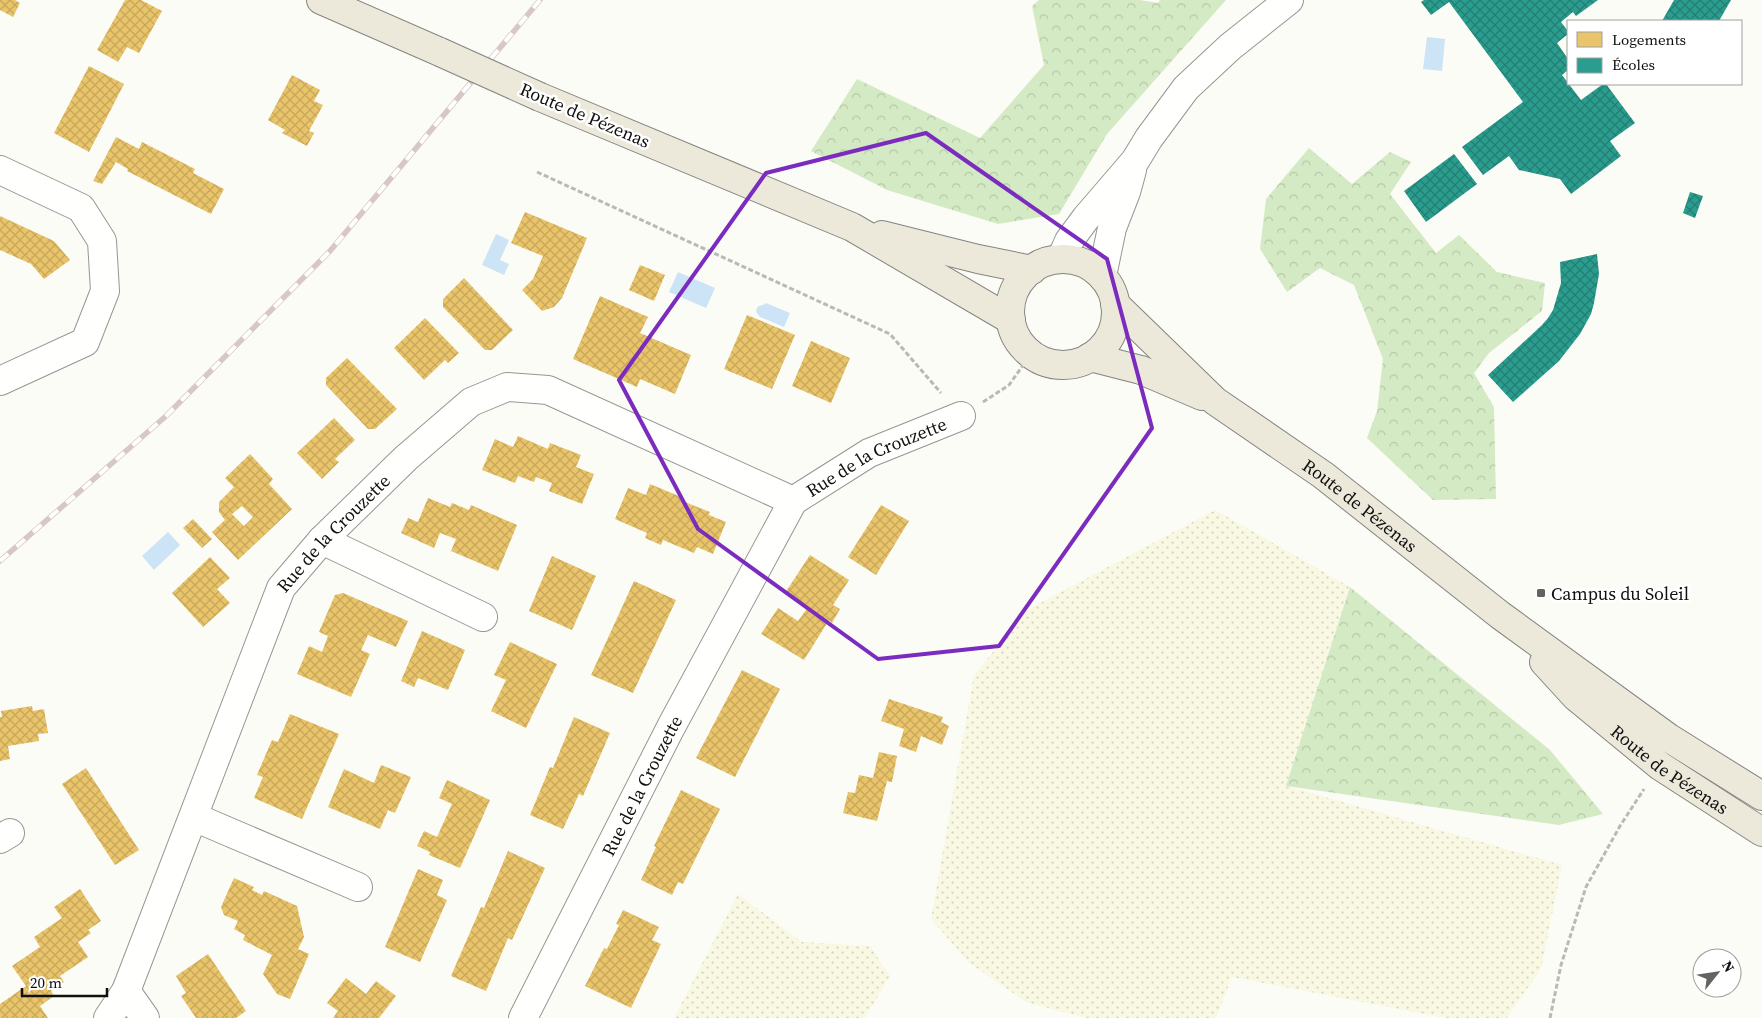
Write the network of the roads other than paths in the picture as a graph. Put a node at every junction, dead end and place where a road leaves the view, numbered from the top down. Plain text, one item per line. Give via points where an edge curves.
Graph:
1 (321, 0) edge
2 (1290, 0) edge
3 (1134, 161) junction
4 (0, 170) edge
5 (852, 227) junction
6 (1061, 259) junction
7 (1032, 270) junction
8 (1102, 276) junction
9 (1115, 304) junction
10 (1011, 320) junction
11 (1090, 357) junction
12 (0, 381) edge
13 (1215, 401) junction
14 (961, 416) road end
15 (793, 501) junction
16 (322, 540) junction
17 (1500, 615) junction
18 (483, 617) dead end
19 (1762, 796) edge
20 (194, 817) junction
21 (1762, 832) edge
22 (358, 887) dead end
23 (126, 991) junction
24 (108, 1018) edge
25 (145, 1018) edge
26 (523, 1018) edge

1 - 5 main road, Route de Pézenas, bridge via 540,97
2 - 3 street via 1230,47 1186,88
3 - 6 street via 1086,218
3 - 8 street via 1112,228
4 - 12 street via 81,208 102,241 105,291 85,342
5 - 7 main road, Route de Pézenas
5 - 10 main road, Route de Pézenas
6 - 7 main road via 1046,262
6 - 8 main road via 1083,263
7 - 10 main road via 1014,292
8 - 9 main road
9 - 11 main road via 1113,331 1104,346
9 - 13 main road, Route de Pézenas
10 - 11 main road via 1018,339 1040,360 1060,365 1081,362
11 - 13 main road, Route de Pézenas via 1141,370
13 - 17 main road, Route de Pézenas via 1323,475
14 - 15 street, Rue de la Crouzette via 869,454
15 - 16 street, Rue de la Crouzette via 548,390 507,387 471,402 406,458
15 - 26 street, Rue de la Crouzette via 671,727
16 - 18 street
16 - 20 street, Rue de la Crouzette via 281,588
17 - 19 main road, Route de Pézenas via 1668,738
17 - 21 main road, Route de Pézenas via 1576,696 1660,766
20 - 22 street
20 - 23 street, Rue de la Crouzette
23 - 24 street, Rue de la Crouzette
23 - 25 street

